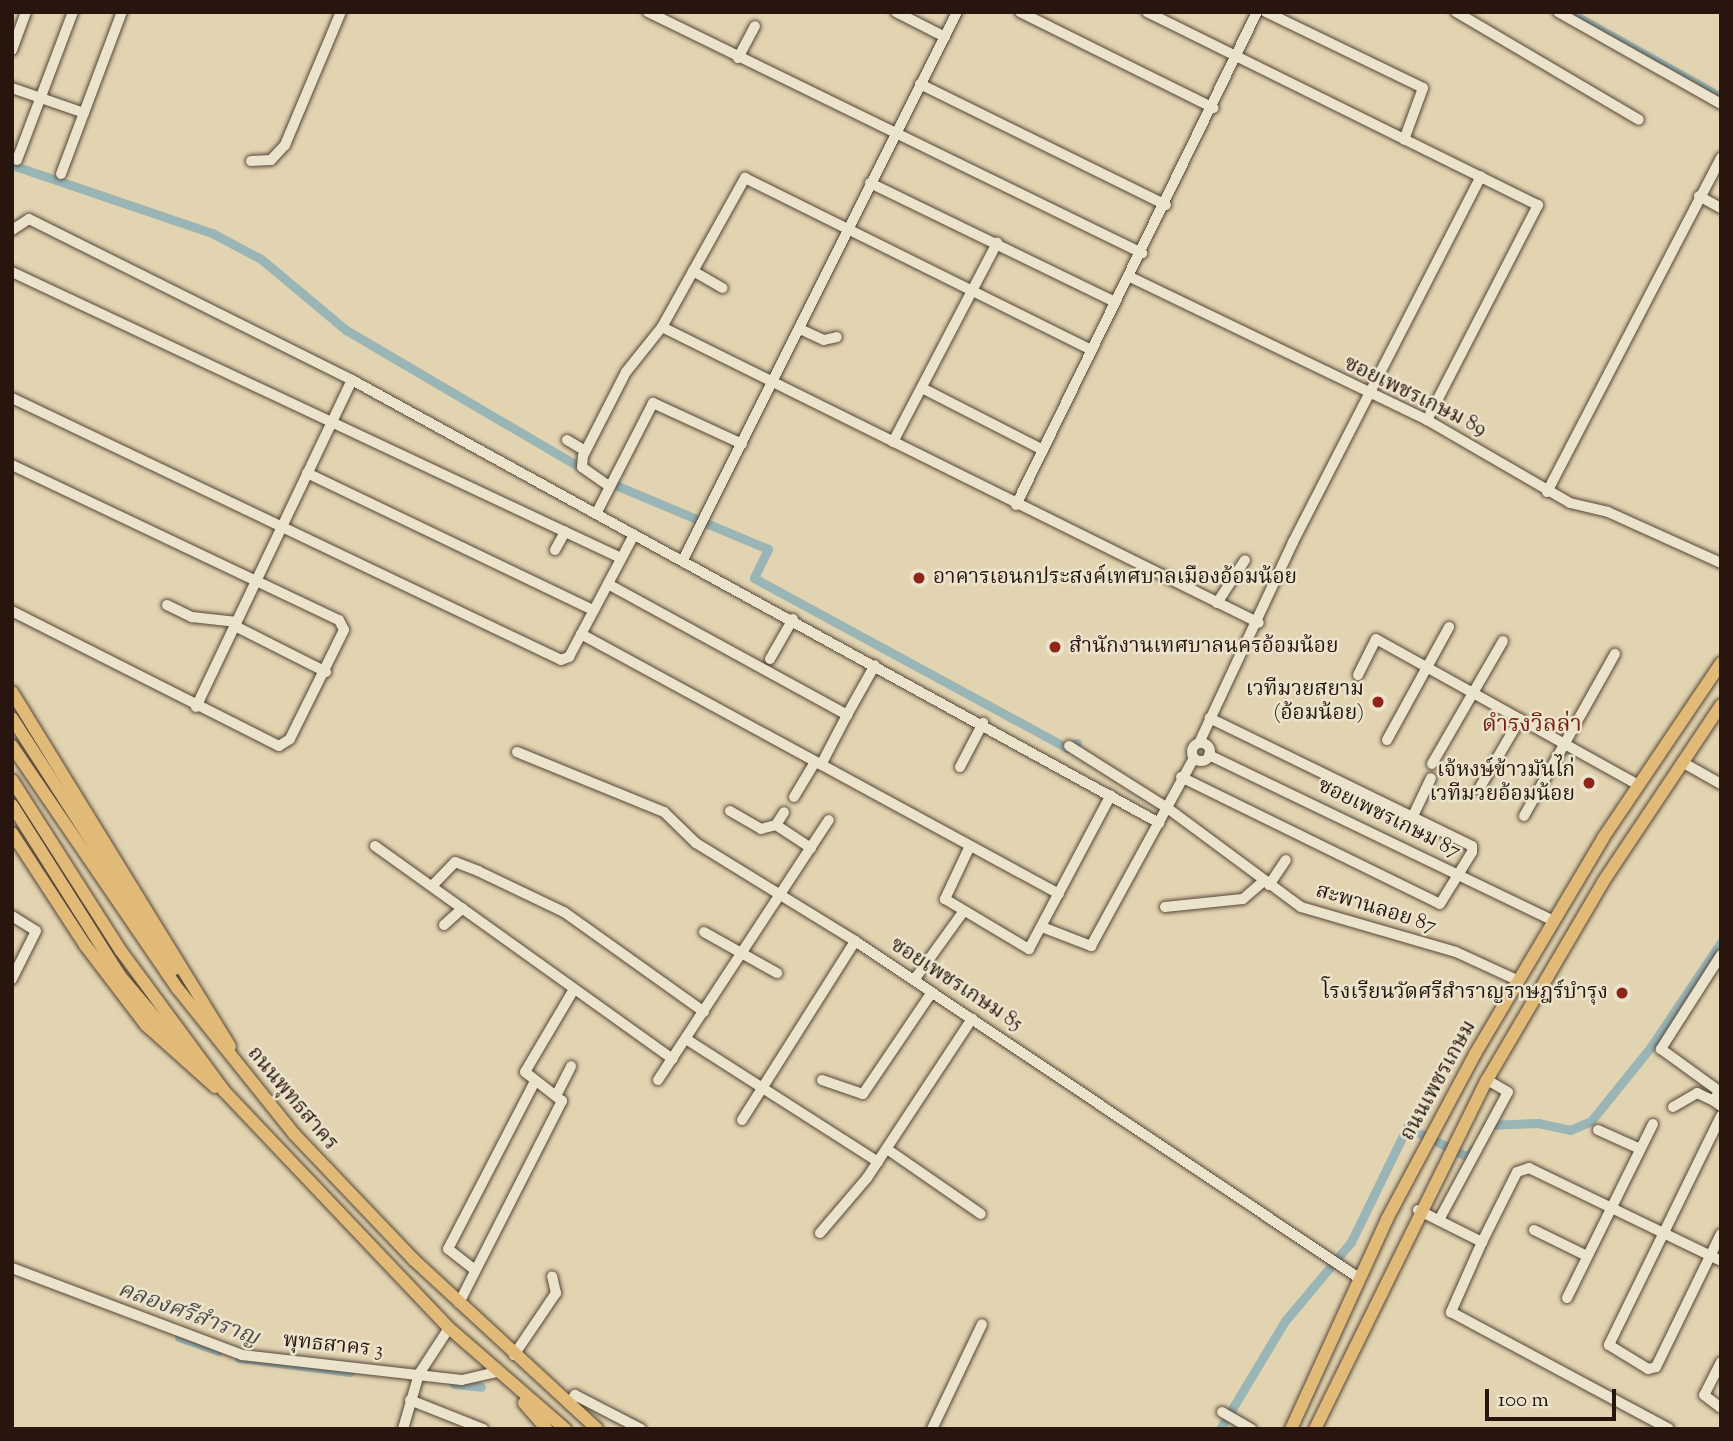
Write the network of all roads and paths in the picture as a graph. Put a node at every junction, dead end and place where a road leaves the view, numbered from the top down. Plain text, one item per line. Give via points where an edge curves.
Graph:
1 (26, 12) edge
2 (73, 12) edge
3 (122, 12) edge
4 (341, 12) edge
5 (897, 12) edge
6 (957, 12) edge
7 (1020, 12) edge
8 (1147, 12) edge
9 (1257, 12) edge
10 (1266, 12) edge
11 (1456, 12) edge
12 (1558, 12) edge
13 (651, 13) edge
14 (755, 26) dead end
15 (945, 37) junction
16 (12, 50) edge
17 (1236, 56) junction
18 (738, 58) junction
19 (920, 84) junction
20 (12, 88) edge
21 (40, 98) junction
22 (1721, 104) edge
23 (1213, 108) junction
24 (84, 114) junction
25 (1639, 120) dead end
26 (897, 135) junction
27 (1404, 140) junction
28 (1721, 158) edge
29 (17, 160) dead end
30 (251, 161) dead end
31 (61, 174) dead end
32 (1481, 176) junction
33 (870, 183) junction
34 (1699, 196) junction
35 (1166, 205) junction
36 (1721, 208) edge
37 (12, 230) edge
38 (848, 231) junction
39 (997, 243) junction
40 (1142, 253) junction
41 (693, 271) junction
42 (12, 272) edge
43 (1130, 277) junction
44 (723, 288) dead end
45 (972, 291) junction
46 (1115, 302) junction
47 (662, 327) junction
48 (800, 329) junction
49 (837, 337) dead end
50 (1091, 350) junction
51 (352, 380) junction
52 (775, 381) junction
53 (922, 388) junction
54 (1370, 396) junction
55 (12, 398) edge
56 (1427, 420) junction
57 (332, 421) junction
58 (567, 440) dead end
59 (893, 442) junction
60 (742, 444) junction
61 (1043, 450) junction
62 (585, 451) junction
63 (12, 465) edge
64 (307, 474) junction
65 (609, 486) junction
66 (1547, 492) junction
67 (1016, 505) junction
68 (596, 514) junction
69 (279, 527) junction
70 (565, 532) junction
71 (634, 535) junction
72 (555, 550) dead end
73 (621, 558) junction
74 (683, 560) junction
75 (1245, 560) dead end
76 (1721, 563) edge
77 (256, 579) junction
78 (608, 584) junction
79 (1217, 603) junction
80 (167, 605) dead end
81 (593, 610) junction
82 (12, 611) edge
83 (793, 620) junction
84 (1259, 623) junction
85 (236, 624) junction
86 (1449, 627) dead end
87 (581, 634) junction
88 (1503, 641) dead end
89 (1615, 654) dead end
90 (771, 659) dead end
91 (1721, 663) edge
92 (875, 665) junction
93 (1427, 667) junction
94 (326, 672) junction
95 (1358, 675) dead end
96 (12, 692) edge
97 (1472, 692) junction
98 (1721, 705) edge
99 (196, 707) junction
100 (847, 715) junction
101 (12, 718) edge
102 (1210, 718) junction
103 (1520, 719) junction
104 (983, 723) junction
105 (1387, 740) dead end
106 (1199, 743) junction
107 (1564, 744) junction
108 (12, 746) edge
109 (1069, 746) dead end
110 (517, 752) dead end
111 (1209, 755) junction
112 (1194, 758) junction
113 (1682, 762) junction
114 (818, 763) junction
115 (1432, 764) dead end
116 (960, 767) dead end
117 (1181, 777) junction
118 (1431, 778) dead end
119 (12, 780) edge
120 (1637, 784) junction
121 (1721, 784) edge
122 (1479, 789) dead end
123 (1111, 795) junction
124 (794, 797) dead end
125 (12, 805) edge
126 (1166, 807) junction
127 (730, 811) dead end
128 (784, 812) dead end
129 (1524, 816) dead end
130 (1412, 818) junction
131 (829, 820) dead end
132 (1159, 823) junction
133 (776, 825) junction
134 (12, 833) edge
135 (1603, 838) junction
136 (375, 846) dead end
137 (970, 846) junction
138 (811, 848) junction
139 (1624, 849) junction
140 (1286, 860) dead end
141 (1459, 874) junction
142 (1266, 883) junction
143 (432, 886) junction
144 (782, 894) junction
145 (1059, 894) junction
146 (1165, 907) dead end
147 (463, 908) junction
148 (963, 912) junction
149 (12, 916) edge
150 (1552, 920) junction
151 (444, 925) dead end
152 (1042, 927) junction
153 (1573, 931) junction
154 (704, 932) dead end
155 (855, 941) junction
156 (742, 954) junction
157 (1531, 955) junction
158 (1721, 955) edge
159 (1552, 966) junction
160 (777, 974) dead end
161 (12, 979) edge
162 (914, 979) junction
163 (1517, 980) junction
164 (574, 989) junction
165 (932, 992) junction
166 (704, 1012) junction
167 (972, 1019) junction
168 (686, 1039) junction
169 (673, 1059) junction
170 (571, 1066) dead end
171 (247, 1077) junction
172 (658, 1080) dead end
173 (822, 1080) dead end
174 (1487, 1080) junction
175 (535, 1081) junction
176 (760, 1086) junction
177 (558, 1092) junction
178 (225, 1093) junction
179 (1717, 1099) edge
180 (1673, 1107) dead end
181 (1721, 1116) edge
182 (742, 1120) dead end
183 (1653, 1124) dead end
184 (1598, 1130) dead end
185 (887, 1149) junction
186 (1640, 1149) junction
187 (878, 1163) junction
188 (1612, 1206) junction
189 (1418, 1210) junction
190 (981, 1214) dead end
191 (1439, 1220) junction
192 (1534, 1230) dead end
193 (1660, 1230) junction
194 (820, 1233) dead end
195 (1721, 1234) edge
196 (1482, 1242) junction
197 (1587, 1256) junction
198 (1715, 1258) edge
199 (12, 1268) edge
200 (475, 1270) junction
201 (552, 1276) dead end
202 (1359, 1278) junction
203 (1567, 1298) dead end
204 (459, 1303) junction
205 (982, 1324) dead end
206 (449, 1328) junction
207 (514, 1355) junction
208 (1721, 1362) edge
209 (497, 1372) junction
210 (419, 1375) junction
211 (510, 1384) junction
212 (411, 1396) junction
213 (573, 1403) junction
214 (1721, 1408) edge
215 (1222, 1412) dead end
216 (403, 1429) edge
217 (483, 1429) edge
218 (547, 1429) edge
219 (565, 1429) edge
220 (597, 1429) edge
221 (606, 1429) edge
222 (642, 1429) edge
223 (932, 1429) edge
224 (1252, 1429) edge
225 (1291, 1429) edge
226 (1315, 1429) edge
227 (1670, 1429) edge

1 - 16 street
2 - 21 street
3 - 24 street
4 - 30 street via 285,145 271,160
5 - 15 street
6 - 15 street
7 - 23 street
8 - 17 street
9 - 17 street
10 - 27 street via 1423,88
11 - 25 street
12 - 22 street
13 - 18 street
14 - 18 street
15 - 19 street
17 - 23 street
17 - 27 street
18 - 26 street
19 - 26 street
19 - 35 street
20 - 21 street
21 - 24 street
21 - 29 street
23 - 35 street
24 - 31 street
26 - 33 street
26 - 40 street
27 - 32 street
28 - 34 street
32 - 54 street
32 - 56 street via 1539,208
33 - 38 street
33 - 39 street
34 - 36 street
34 - 66 street
35 - 40 street
37 - 51 street via 29,219
38 - 41 street via 745,178
38 - 45 street
38 - 48 street
39 - 45 street
39 - 46 street
40 - 43 street
41 - 44 street
41 - 47 street
42 - 57 street
43 - 46 street
43 - 54 street, ซอยเพชรเกษม 89
45 - 50 street
45 - 53 street
46 - 50 street
47 - 52 street
47 - 62 street via 626,372
48 - 49 street via 824,340
48 - 52 street
50 - 61 street
51 - 57 street
51 - 68 street
52 - 59 street
52 - 60 street
53 - 59 street
53 - 61 street
54 - 56 street, ซอยเพชรเกษม 89
54 - 84 street via 1293,542
55 - 69 street
56 - 66 street, ซอยเพชรเกษม 89
57 - 64 street
57 - 70 street
58 - 62 street
59 - 67 street
60 - 65 street via 653,402
60 - 74 street
61 - 67 street
62 - 65 street via 582,467
63 - 77 street
64 - 69 street
64 - 81 street
65 - 68 street
66 - 76 street, ซอยเพชรเกษม 89
67 - 79 street
68 - 71 street
69 - 77 street
69 - 87 street via 561,660 569,657
70 - 72 street
70 - 73 street
71 - 73 street
71 - 74 street
73 - 78 street
74 - 83 street
75 - 79 street
77 - 85 street
77 - 94 street via 343,624
78 - 81 street
78 - 100 street
79 - 84 street
80 - 85 street via 192,617
81 - 87 street
82 - 99 street
83 - 90 street
83 - 92 street
84 - 102 street
85 - 94 street
85 - 99 street
86 - 93 street
87 - 114 street
88 - 97 street
89 - 107 street
91 - 120 main road, ถนนเพชรเกษม
92 - 100 street
92 - 104 street
93 - 95 street via 1376,639
93 - 97 street
93 - 105 street
94 - 99 street via 284,745
96 - 171 main road
97 - 103 street
97 - 115 street
98 - 113 main road, ถนนเพชรเกษม
100 - 114 street
101 - 171 main road
102 - 106 street
102 - 130 street
103 - 107 street
103 - 122 street
104 - 116 street
104 - 123 street
106 - 111 street
106 - 112 street via 1192,749
107 - 120 street
107 - 129 street
108 - 171 main road, ถนนพุทธสาคร via 149,948
109 - 126 street, สะพานลอย 87
110 - 144 street, ซอยเพชรเกษม 85 via 657,808 696,843
111 - 112 street
111 - 141 street, ซอยเพชรเกษม 87
112 - 117 street
113 - 121 street
113 - 139 main road, ถนนเพชรเกษม
114 - 124 street
114 - 137 street
117 - 126 street
117 - 141 street via 1440,904
118 - 130 street
119 - 178 main road, ถนนพุทธสาคร via 121,951
120 - 135 main road, ถนนเพชรเกษม
123 - 132 street
123 - 145 street
125 - 178 main road via 120,976
126 - 132 street
126 - 142 street, สะพานลอย 87
127 - 133 street via 761,829
128 - 133 street
130 - 141 street via 1472,846
131 - 138 street
132 - 152 street via 1091,946
133 - 138 street
134 - 178 main road via 85,945 146,1025
135 - 139 main road
135 - 150 main road, ถนนเพชรเกษม
136 - 143 street
137 - 145 street
137 - 148 street via 945,896
138 - 144 street
139 - 153 main road, ถนนเพชรเกษม
140 - 142 street
141 - 150 street, ซอยเพชรเกษม 87
142 - 146 street via 1243,899
142 - 163 street, สะพานลอย 87 via 1301,907 1456,952
143 - 147 street
143 - 166 street via 455,862 478,871 564,912
144 - 155 street, ซอยเพชรเกษม 85
144 - 156 street
145 - 152 street
147 - 151 street
147 - 164 street
148 - 152 street via 1029,948
148 - 162 street
149 - 161 street via 36,931
150 - 153 main road
150 - 157 main road, ถนนเพชรเกษม
153 - 159 main road, ถนนเพชรเกษม
154 - 156 street
155 - 162 street, ซอยเพชรเกษม 85
155 - 176 street
156 - 160 street
156 - 166 street
157 - 159 main road
157 - 163 main road, ถนนเพชรเกษม
158 - 179 street via 1661,1049
159 - 174 main road, ถนนเพชรเกษม
162 - 165 street, ซอยเพชรเกษม 85
163 - 202 main road, ถนนเพชรเกษม
164 - 169 street
164 - 175 street via 525,1069
165 - 167 street, ซอยเพชรเกษม 85
165 - 173 street via 863,1094
166 - 168 street
167 - 185 street
167 - 202 street, ซอยเพชรเกษม 85
168 - 169 street
168 - 176 street
169 - 172 street
170 - 177 street
171 - 204 main road, ถนนพุทธสาคร via 342,1187
174 - 189 main road, ถนนเพชรเกษม
174 - 191 street via 1508,1092
175 - 177 street
175 - 200 street via 450,1244 452,1257
176 - 182 street
176 - 187 street
177 - 200 street via 562,1101
178 - 206 main road, ถนนพุทธสาคร
179 - 180 street via 1698,1093
181 - 193 street
183 - 186 street
184 - 186 street
185 - 187 street
185 - 190 street
186 - 188 street
187 - 194 street
188 - 193 street
188 - 196 street via 1523,1169
188 - 197 street
189 - 191 street
189 - 226 main road, ถนนเพชรเกษม
191 - 196 street
192 - 197 street
193 - 198 street
193 - 198 street via 1607,1341 1640,1365 1656,1367
195 - 198 street
196 - 227 street via 1451,1312
197 - 203 street
199 - 210 street, พุทธสาคร 3 via 231,1352
200 - 204 street
201 - 207 street via 556,1293
202 - 225 main road, ถนนเพชรเกษม
204 - 207 main road, ถนนพุทธสาคร
205 - 223 street
206 - 209 main road, ถนนพุทธสาคร
206 - 210 street
207 - 213 main road, ถนนพุทธสาคร
208 - 214 street via 1704,1395
209 - 210 street, พุทธสาคร 3 via 477,1380
209 - 211 main road, ถนนพุทธสาคร
210 - 212 street
211 - 218 main road
211 - 219 main road, ถนนพุทธสาคร
212 - 216 street
212 - 217 street
213 - 220 main road, ถนนพุทธสาคร
213 - 221 main road
213 - 222 street
215 - 224 street

